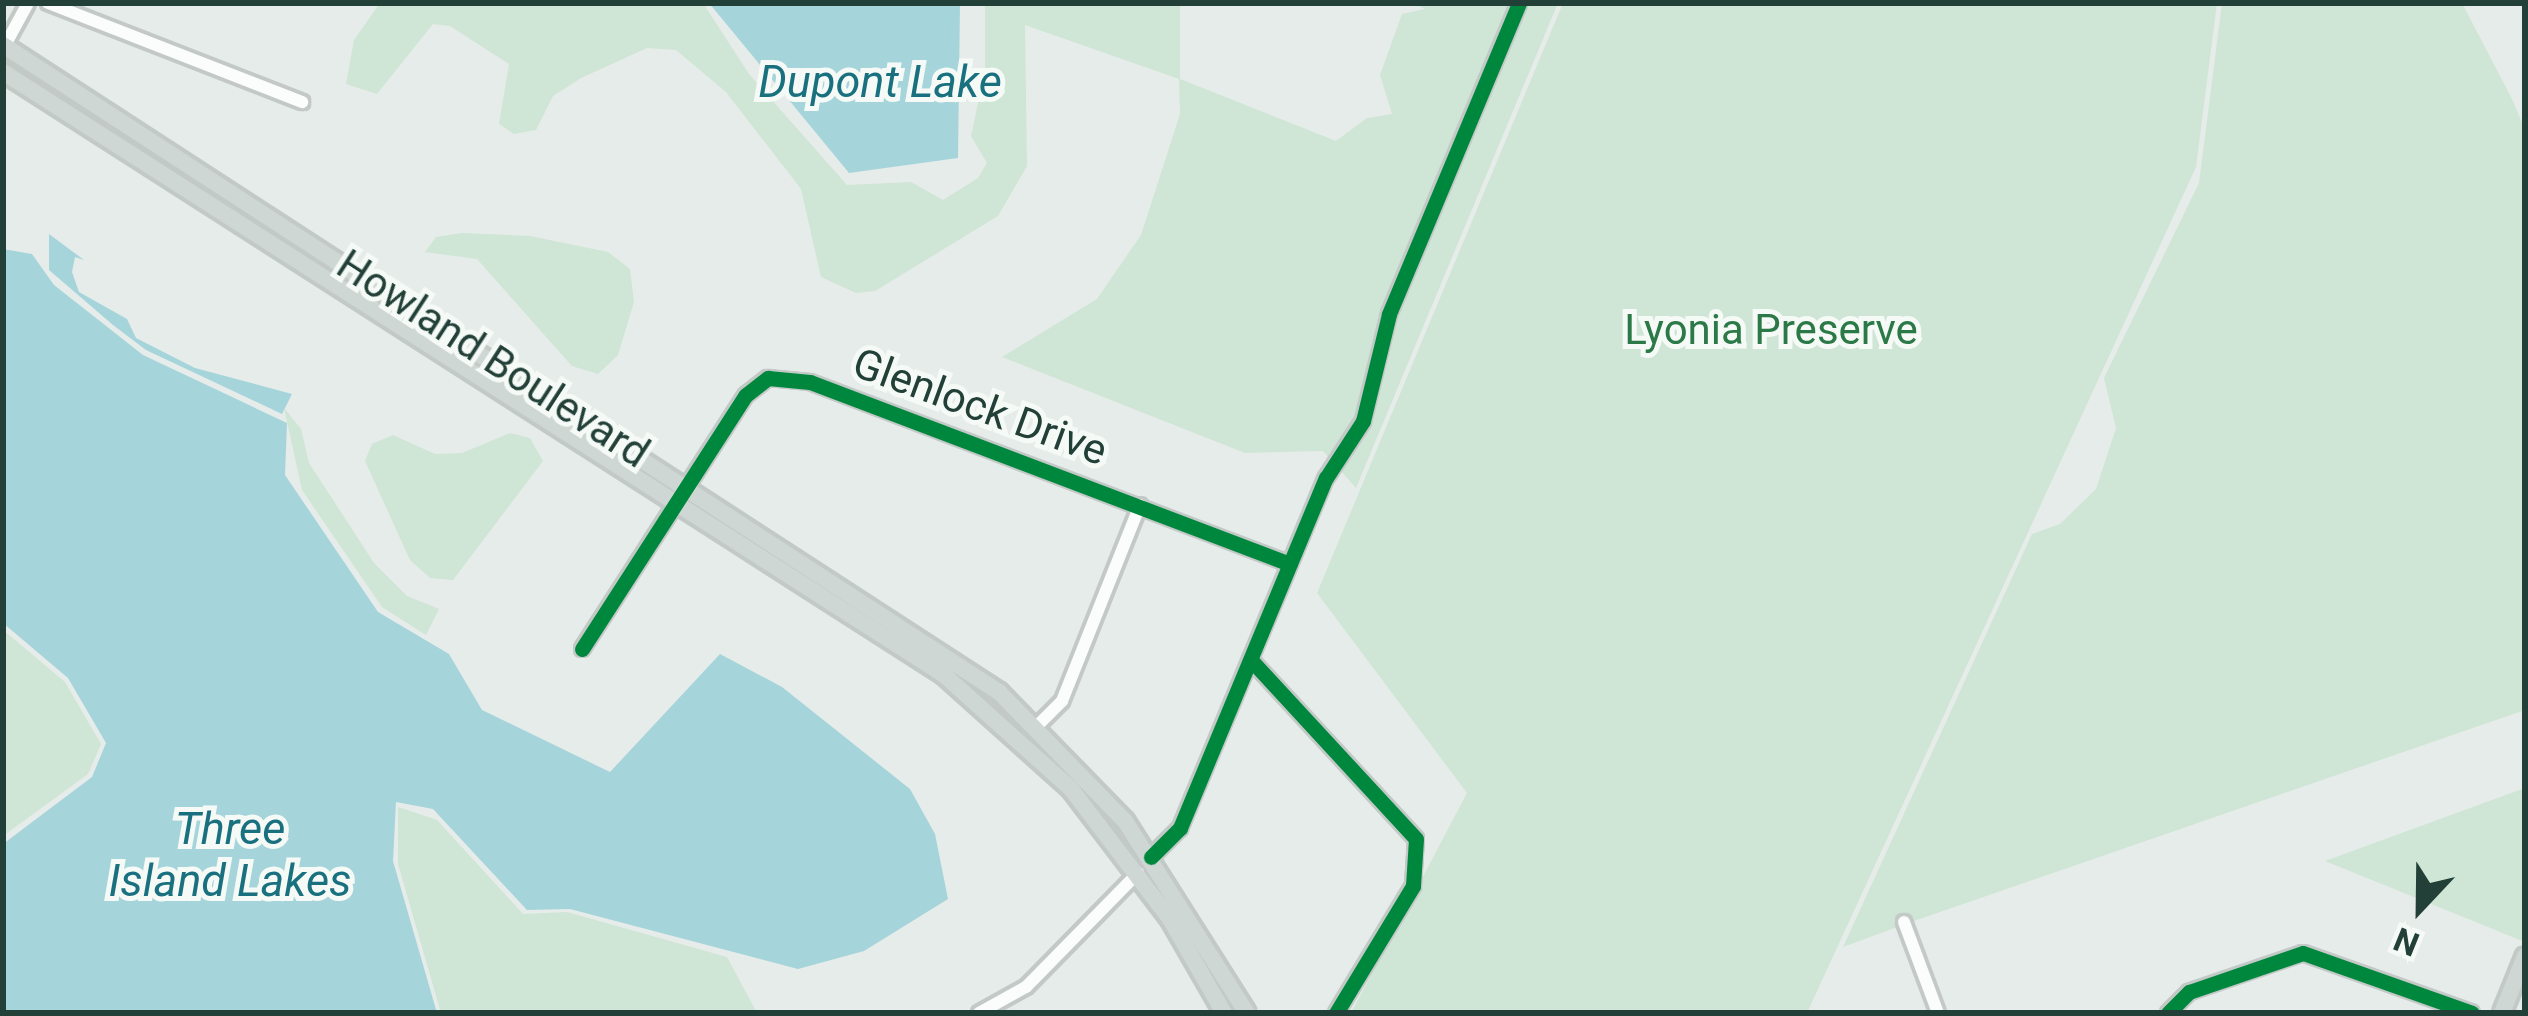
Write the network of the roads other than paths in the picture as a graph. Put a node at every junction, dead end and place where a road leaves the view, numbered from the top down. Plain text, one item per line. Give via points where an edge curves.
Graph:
1 (28, 3) edge
2 (48, 3) edge
3 (1520, 3) edge
4 (4, 47) edge
5 (3, 72) edge
6 (302, 102) dead end
7 (687, 484) junction
8 (676, 501) junction
9 (1140, 505) junction
10 (1290, 564) junction
11 (582, 649) dead end
12 (1251, 660) junction
13 (1038, 725) junction
14 (1119, 848) junction
15 (1151, 857) junction
16 (1138, 873) junction
17 (1904, 922) dead end
18 (2525, 956) edge
19 (1011, 1007) edge
20 (979, 1013) edge
21 (1224, 1013) edge
22 (1247, 1013) edge
23 (1336, 1013) edge
24 (1938, 1013) edge
25 (2168, 1013) edge
26 (2472, 1013) edge
27 (2502, 1013) edge

1 - 4 street
2 - 6 street
3 - 10 street via 1389,314 1363,421 1327,478
4 - 7 main road, Howland Boulevard
5 - 8 main road, Howland Boulevard
7 - 8 street, Glenlock Drive
7 - 9 street, Glenlock Drive via 746,395 768,378 786,377
7 - 13 main road, Howland Boulevard via 926,638
8 - 11 street, Glenlock Drive
8 - 14 main road, Howland Boulevard via 943,674 1071,789
9 - 10 street, Glenlock Drive
9 - 13 street via 1062,701
10 - 12 street
12 - 15 street via 1180,828
12 - 23 street via 1416,839 1413,886
13 - 15 main road, Howland Boulevard
14 - 15 main road
14 - 16 main road, Howland Boulevard
15 - 22 main road, Howland Boulevard
16 - 19 street
16 - 21 main road, Howland Boulevard
17 - 24 street
18 - 27 main road
19 - 20 street
25 - 26 street via 2188,992 2303,953

